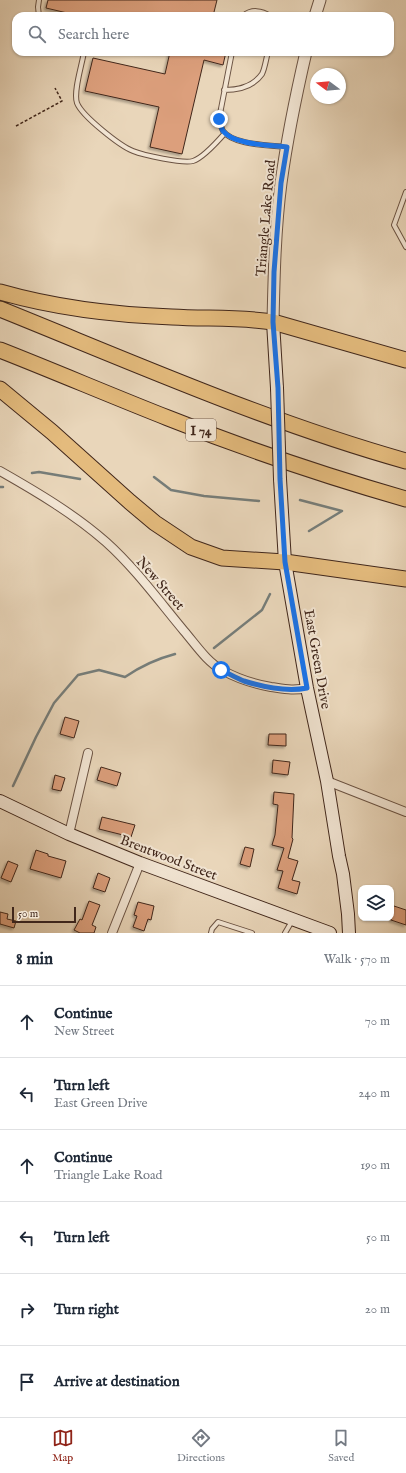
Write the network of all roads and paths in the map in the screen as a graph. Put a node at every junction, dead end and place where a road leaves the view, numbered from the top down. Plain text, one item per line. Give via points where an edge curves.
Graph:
1 (39, 0) edge
2 (320, 0) edge
3 (39, 12) edge
4 (249, 12) edge
5 (264, 12) edge
6 (316, 12) edge
7 (83, 56) edge
8 (231, 56) edge
9 (267, 56) edge
10 (305, 56) edge
11 (55, 88) dead end
12 (224, 90) junction
13 (16, 126) dead end
14 (225, 133) junction
15 (287, 147) junction
16 (406, 192) edge
17 (406, 247) edge
18 (0, 292) edge
19 (0, 309) edge
20 (273, 322) junction
21 (0, 350) edge
22 (406, 360) edge
23 (278, 388) joint
24 (0, 389) edge
25 (356, 447) junction
26 (406, 454) edge
27 (406, 461) edge
28 (0, 472) edge
29 (406, 499) edge
30 (285, 562) junction
31 (406, 579) edge
32 (307, 688) junction
33 (88, 753) dead end
34 (327, 781) junction
35 (0, 801) edge
36 (406, 812) edge
37 (69, 834) junction
38 (140, 863) junction
39 (293, 919) junction
40 (112, 933) edge
41 (211, 933) edge
42 (252, 933) edge
43 (286, 933) edge
44 (330, 933) edge
45 (349, 933) edge

1 - 3 lane
2 - 6 street
4 - 5 lane
7 - 14 lane via 76,95 77,103 84,114 132,150 175,161 193,161 208,152
8 - 12 lane
9 - 12 lane via 262,74 251,85 239,90
10 - 15 street, Triangle Lake Road
11 - 13 path via 62,101
12 - 14 lane via 219,119
14 - 15 lane via 241,142
15 - 20 street, Triangle Lake Road via 281,183
16 - 17 lane via 394,225
18 - 20 highway via 47,303 113,313
19 - 25 highway via 214,396
20 - 22 highway
20 - 23 main road, Triangle Lake Road
21 - 29 highway, I 74 via 248,448
23 - 30 main road, East Green Drive, bridge
24 - 30 highway via 155,523 191,547 222,558
25 - 26 highway
25 - 27 highway
28 - 32 street, New Street via 71,514 107,543 205,656 221,670 244,681 263,686 295,691
30 - 31 highway
30 - 32 main road, East Green Drive
32 - 34 main road, East Green Drive
33 - 37 street
34 - 36 street
34 - 45 main road, East Green Drive via 343,874
35 - 37 main road, Brentwood Street
37 - 38 main road, Brentwood Street
38 - 39 main road, Brentwood Street
38 - 40 street
39 - 43 lane
39 - 44 main road, Brentwood Street
41 - 42 lane via 218,922

